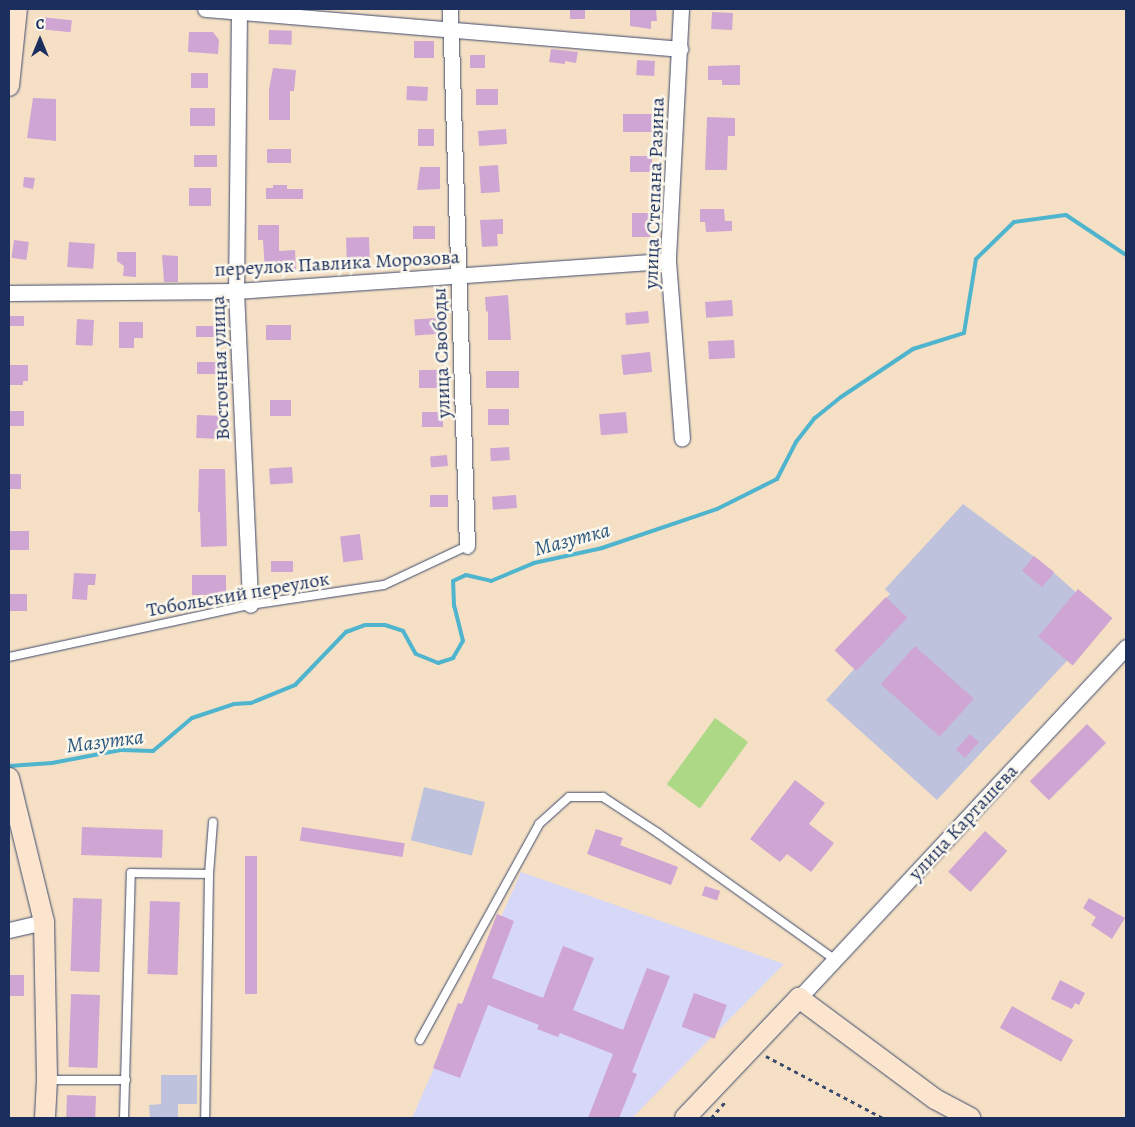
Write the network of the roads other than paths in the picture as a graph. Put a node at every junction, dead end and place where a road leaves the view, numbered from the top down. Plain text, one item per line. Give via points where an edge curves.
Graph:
1 (17, 9) edge
2 (205, 9) edge
3 (450, 9) edge
4 (682, 9) edge
5 (239, 10) edge
6 (451, 28) junction
7 (680, 48) junction
8 (9, 86) edge
9 (668, 261) junction
10 (458, 277) junction
11 (236, 291) junction
12 (9, 293) edge
13 (682, 438) dead end
14 (467, 546) joint
15 (250, 606) junction
16 (1126, 647) edge
17 (9, 657) edge
18 (9, 778) edge
19 (212, 822) dead end
20 (209, 874) junction
21 (44, 922) junction
22 (9, 930) edge
23 (834, 960) junction
24 (799, 998) junction
25 (420, 1040) dead end
26 (47, 1080) junction
27 (126, 1080) junction
28 (962, 1116) edge
29 (45, 1118) edge
30 (124, 1118) edge
31 (205, 1118) edge
32 (685, 1118) edge

1 - 8 street
2 - 5 street
3 - 6 street, улица Свободы
4 - 7 street, улица Степана Разина
5 - 6 street
5 - 11 street, Восточная улица
6 - 7 street
6 - 10 street, улица Свободы
7 - 9 street, улица Степана Разина
9 - 10 street, переулок Павлика Морозова
9 - 13 street, улица Степана Разина
10 - 11 street, переулок Павлика Морозова
10 - 14 street, улица Свободы
11 - 12 street, переулок Павлика Морозова
11 - 15 street, Восточная улица
14 - 15 lane, Тобольский переулок via 384,585
15 - 17 lane, Тобольский переулок
16 - 23 street, улица Карташева
18 - 21 street
19 - 20 lane
20 - 27 lane via 131,873
20 - 31 lane
21 - 22 street
21 - 26 street
23 - 24 street, улица Карташева
23 - 25 lane via 603,797 569,797 539,824
24 - 28 street
24 - 32 street, улица Карташева
26 - 27 lane
26 - 29 street
27 - 30 lane

